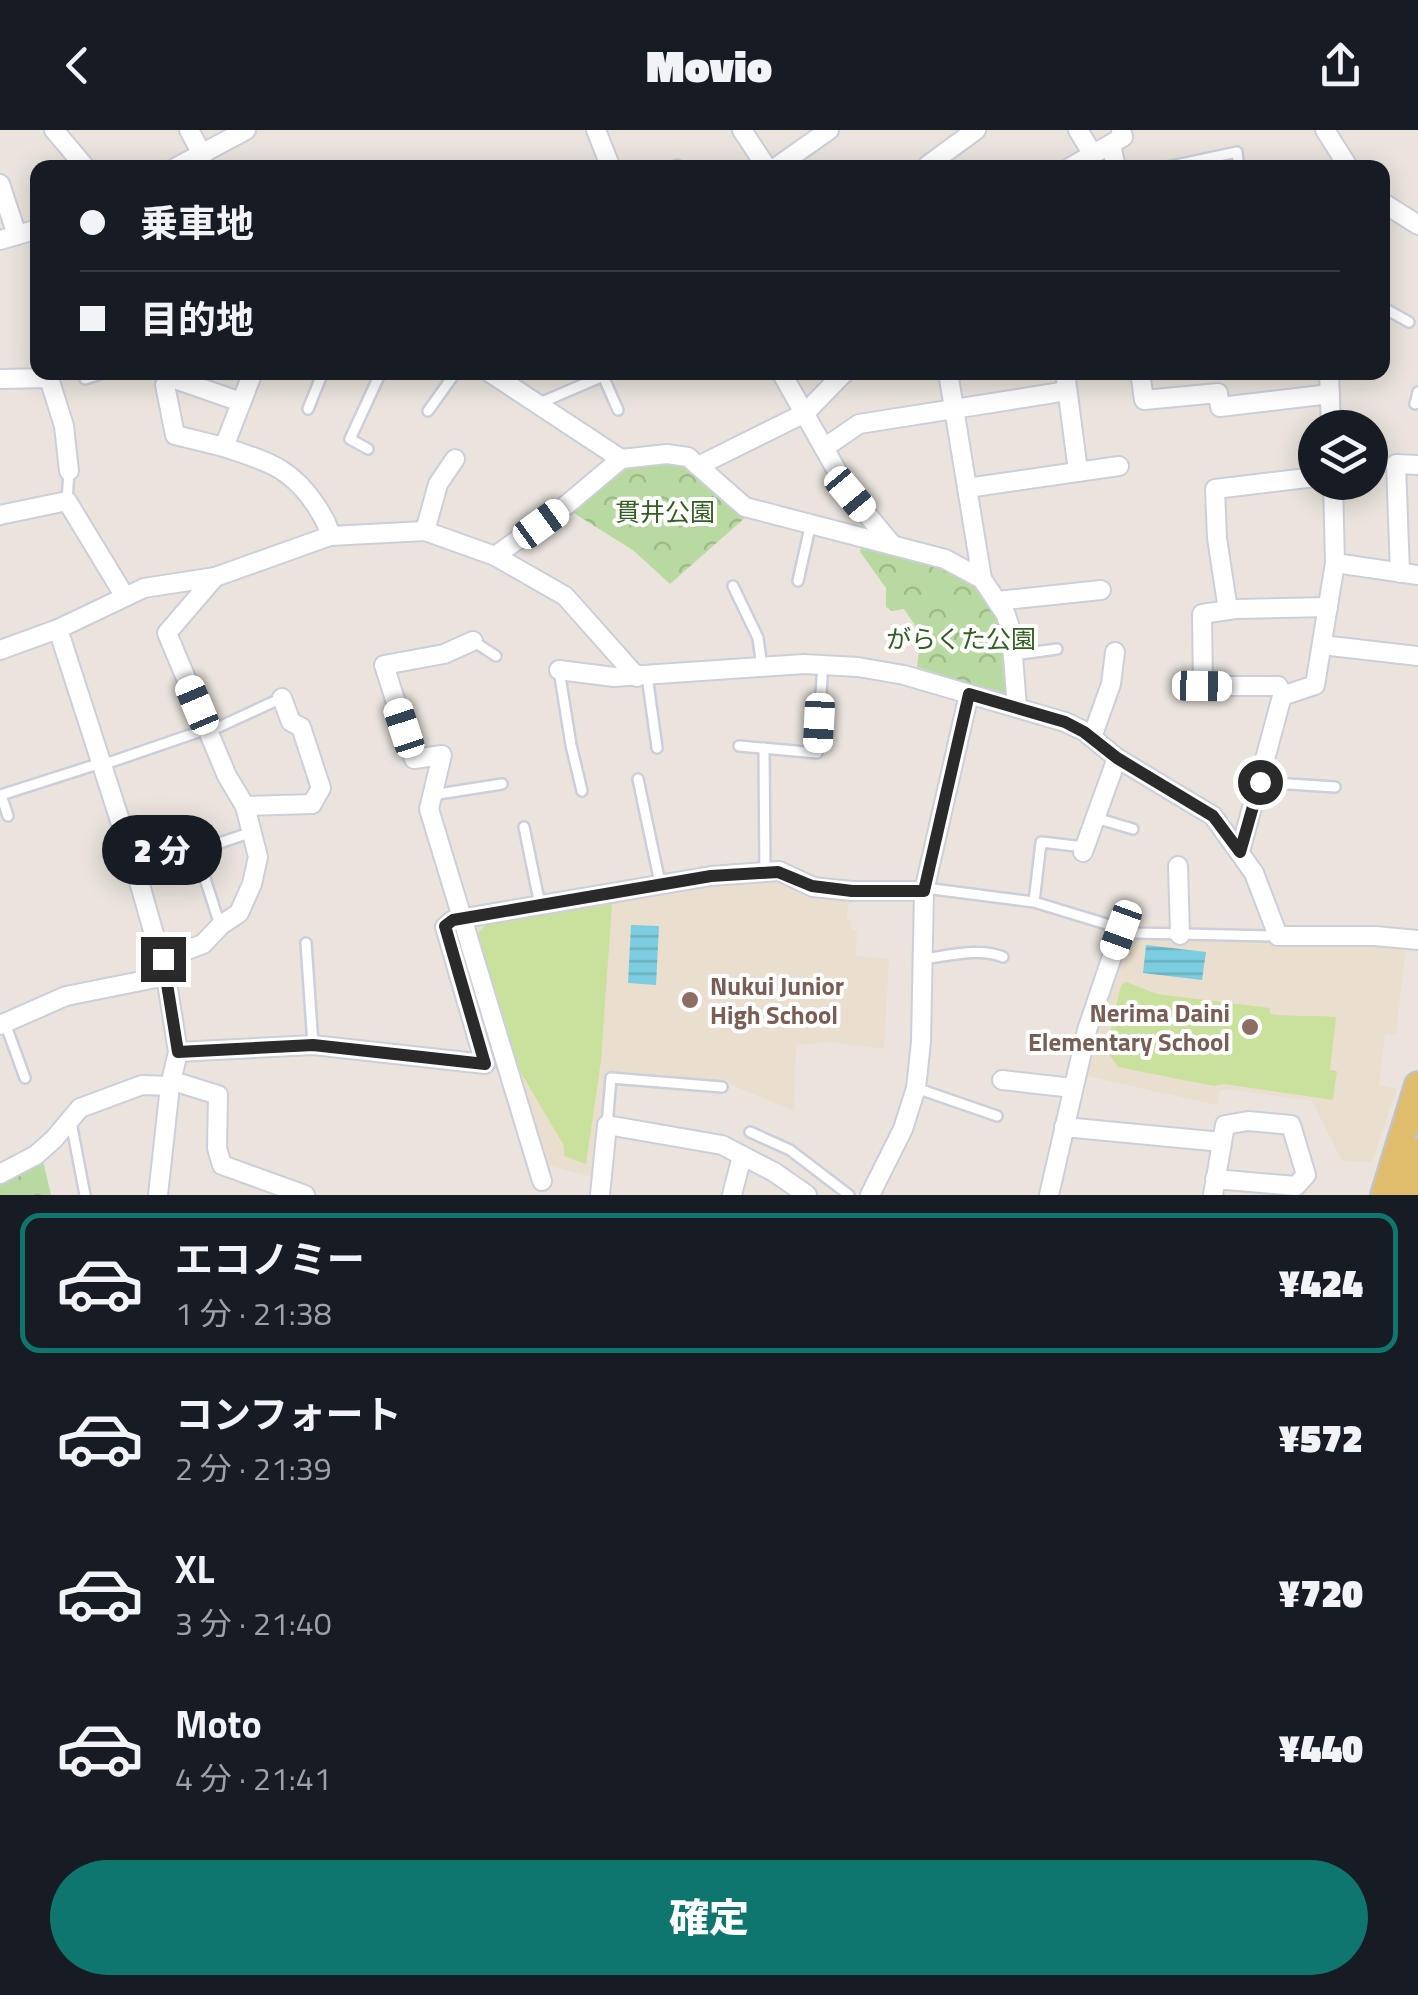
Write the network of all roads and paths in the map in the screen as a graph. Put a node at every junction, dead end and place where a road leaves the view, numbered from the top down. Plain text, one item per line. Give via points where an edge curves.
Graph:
1 (54, 130) edge
2 (189, 130) edge
3 (246, 130) edge
4 (596, 130) edge
5 (742, 130) edge
6 (829, 130) edge
7 (976, 130) edge
8 (1078, 130) edge
9 (1325, 130) edge
10 (1116, 137) edge
11 (1092, 153) junction
12 (79, 160) edge
13 (206, 160) edge
14 (208, 160) edge
15 (608, 160) edge
16 (765, 160) edge
17 (783, 160) edge
18 (935, 160) edge
19 (1081, 160) edge
20 (1200, 160) edge
21 (1238, 160) edge
22 (1343, 160) edge
23 (0, 184) edge
24 (1390, 206) edge
25 (1413, 217) edge
26 (8, 238) edge
27 (1390, 311) edge
28 (1409, 322) dead end
29 (30, 378) edge
30 (0, 379) edge
31 (50, 380) edge
32 (167, 380) edge
33 (178, 380) edge
34 (250, 380) edge
35 (320, 380) edge
36 (377, 380) edge
37 (450, 380) edge
38 (506, 380) edge
39 (594, 380) edge
40 (605, 380) edge
41 (786, 380) edge
42 (837, 380) edge
43 (949, 380) edge
44 (1141, 380) edge
45 (1329, 380) edge
46 (1066, 382) edge
47 (1418, 392) edge
48 (1330, 394) junction
49 (241, 402) junction
50 (540, 403) junction
51 (1415, 404) dead end
52 (308, 409) dead end
53 (618, 410) dead end
54 (954, 410) junction
55 (1330, 410) edge
56 (428, 412) dead end
57 (805, 413) junction
58 (224, 446) junction
59 (368, 448) dead end
60 (824, 448) junction
61 (454, 459) dead end
62 (621, 459) junction
63 (1418, 465) edge
64 (698, 466) junction
65 (1118, 466) dead end
66 (69, 470) joint
67 (1078, 472) junction
68 (1298, 479) edge
69 (967, 488) junction
70 (1334, 500) edge
71 (67, 501) junction
72 (0, 515) edge
73 (811, 523) junction
74 (425, 531) junction
75 (330, 536) junction
76 (890, 542) junction
77 (495, 556) junction
78 (1336, 563) junction
79 (1409, 574) edge
80 (215, 578) junction
81 (982, 579) junction
82 (798, 581) dead end
83 (733, 586) dead end
84 (1101, 590) dead end
85 (124, 595) junction
86 (998, 600) junction
87 (1328, 607) junction
88 (1228, 610) junction
89 (58, 628) junction
90 (473, 642) joint
91 (1322, 646) junction
92 (0, 650) edge
93 (1057, 650) dead end
94 (1115, 652) dead end
95 (1013, 655) junction
96 (496, 656) dead end
97 (1418, 656) edge
98 (823, 664) junction
99 (762, 668) junction
100 (559, 670) joint
101 (642, 676) junction
102 (969, 694) junction
103 (1284, 695) junction
104 (284, 697) joint
105 (1017, 707) junction
106 (208, 730) junction
107 (1092, 737) junction
108 (739, 746) dead end
109 (657, 748) dead end
110 (764, 748) junction
111 (1117, 758) junction
112 (101, 764) junction
113 (638, 778) dead end
114 (1260, 782) junction
115 (502, 784) dead end
116 (1335, 787) dead end
117 (582, 791) dead end
118 (432, 795) junction
119 (245, 806) junction
120 (8, 816) dead end
121 (1094, 817) junction
122 (524, 827) dead end
123 (1133, 830) dead end
124 (252, 832) junction
125 (1084, 850) joint
126 (1240, 852) junction
127 (1178, 866) dead end
128 (764, 872) junction
129 (660, 884) junction
130 (924, 890) junction
131 (1034, 902) junction
132 (540, 905) junction
133 (461, 918) junction
134 (220, 925) junction
135 (1121, 930) junction
136 (1180, 934) junction
137 (1278, 936) junction
138 (1418, 940) edge
139 (306, 943) dead end
140 (1003, 957) dead end
141 (923, 959) junction
142 (164, 968) junction
143 (3, 1024) edge
144 (313, 1045) junction
145 (178, 1052) junction
146 (25, 1078) dead end
147 (1002, 1080) dead end
148 (172, 1084) junction
149 (1418, 1085) edge
150 (722, 1087) dead end
151 (916, 1088) junction
152 (1073, 1088) junction
153 (997, 1116) dead end
154 (70, 1120) junction
155 (606, 1125) junction
156 (1064, 1127) junction
157 (750, 1132) dead end
158 (1222, 1142) junction
159 (1418, 1152) edge
160 (742, 1156) junction
161 (0, 1174) edge
162 (542, 1181) dead end
163 (1214, 1187) edge
164 (85, 1195) edge
165 (158, 1195) edge
166 (305, 1195) edge
167 (600, 1195) edge
168 (732, 1195) edge
169 (806, 1195) edge
170 (849, 1195) edge
171 (870, 1195) edge
172 (1049, 1195) edge
173 (1384, 1195) edge
174 (1405, 1195) edge

1 - 12 street
2 - 13 street
3 - 14 street
4 - 15 street
5 - 16 street
6 - 17 street
7 - 18 street
8 - 11 street
9 - 22 street
10 - 11 street
11 - 19 street
20 - 21 lane via 1237,152
23 - 26 street
24 - 25 street
27 - 28 lane
29 - 30 street
31 - 66 street
32 - 58 street via 175,434
33 - 49 street
34 - 49 street
35 - 52 lane
36 - 59 lane via 350,440
37 - 56 lane
38 - 50 street
39 - 50 lane
40 - 53 lane
41 - 57 street
42 - 57 street
43 - 54 street
44 - 48 street via 1144,400 1218,393 1220,407
45 - 48 street
46 - 54 street
46 - 67 street
47 - 51 lane
48 - 55 street
49 - 58 street
50 - 62 street
54 - 60 street via 859,424
54 - 69 street
57 - 60 street
57 - 64 street
58 - 75 street via 283,468 302,484
60 - 76 street via 850,494
61 - 74 street via 438,484
62 - 64 street via 667,454
62 - 77 street
63 - 79 street via 1396,464
64 - 73 street via 745,507
65 - 67 street
66 - 71 lane
67 - 69 street
68 - 88 street via 1215,488
69 - 81 street
70 - 78 street
71 - 72 street
71 - 85 street
73 - 76 street
73 - 82 lane
74 - 75 street
74 - 77 street
75 - 80 street
76 - 81 street via 945,558
77 - 101 street via 565,596
78 - 79 street
78 - 87 street
80 - 85 street
80 - 106 street via 167,633
81 - 86 street
83 - 99 lane via 758,638
84 - 86 street
85 - 89 street
86 - 95 street
87 - 88 street
87 - 91 street
88 - 103 street via 1202,614 1202,686 1278,686
89 - 92 street
89 - 112 street
90 - 96 lane
90 - 118 street via 384,665 414,759 442,755
91 - 97 street
91 - 103 street via 1316,686
93 - 95 lane
94 - 107 street
95 - 105 street
98 - 99 street
98 - 102 street via 904,675
98 - 110 lane via 818,753
99 - 101 street
100 - 101 street
100 - 117 lane
101 - 109 lane
102 - 105 street
102 - 130 street
103 - 114 street
104 - 106 lane
104 - 119 street via 320,788 312,804
105 - 107 street
106 - 112 lane
106 - 119 street
107 - 111 street
108 - 110 lane
110 - 128 lane
111 - 121 street
111 - 126 street via 1213,816
112 - 120 lane via 1,795
112 - 142 street
113 - 129 lane
114 - 116 lane
114 - 126 street
115 - 118 lane
118 - 133 street via 430,809
119 - 124 street
121 - 123 lane
121 - 125 street
122 - 132 lane
124 - 134 street via 258,857 252,884 239,913
124 - 134 lane via 196,851
125 - 131 lane via 1041,842
126 - 137 street
127 - 136 street
128 - 129 street
128 - 130 street via 852,891
129 - 132 street
130 - 131 lane
130 - 141 street
131 - 135 lane
132 - 133 street
133 - 144 street via 445,926 485,1064
133 - 162 street
134 - 142 street
135 - 136 lane
135 - 152 street
136 - 137 lane
137 - 138 street
139 - 144 lane
140 - 141 lane
141 - 151 street
142 - 143 street via 66,996
142 - 145 street
143 - 146 lane
144 - 145 street
145 - 148 street
147 - 152 street
148 - 154 street via 113,1093
148 - 165 street
148 - 166 street via 218,1094 222,1165
149 - 173 main road
150 - 155 lane via 611,1078
151 - 153 lane
151 - 171 street
152 - 156 street
154 - 161 street via 36,1155
154 - 164 lane
155 - 160 street via 722,1145
155 - 167 street
156 - 158 street
156 - 172 street
157 - 170 lane via 790,1150
158 - 163 street
158 - 163 street via 1225,1125 1291,1125 1306,1175 1296,1186
159 - 174 main road
160 - 168 street
160 - 169 street

